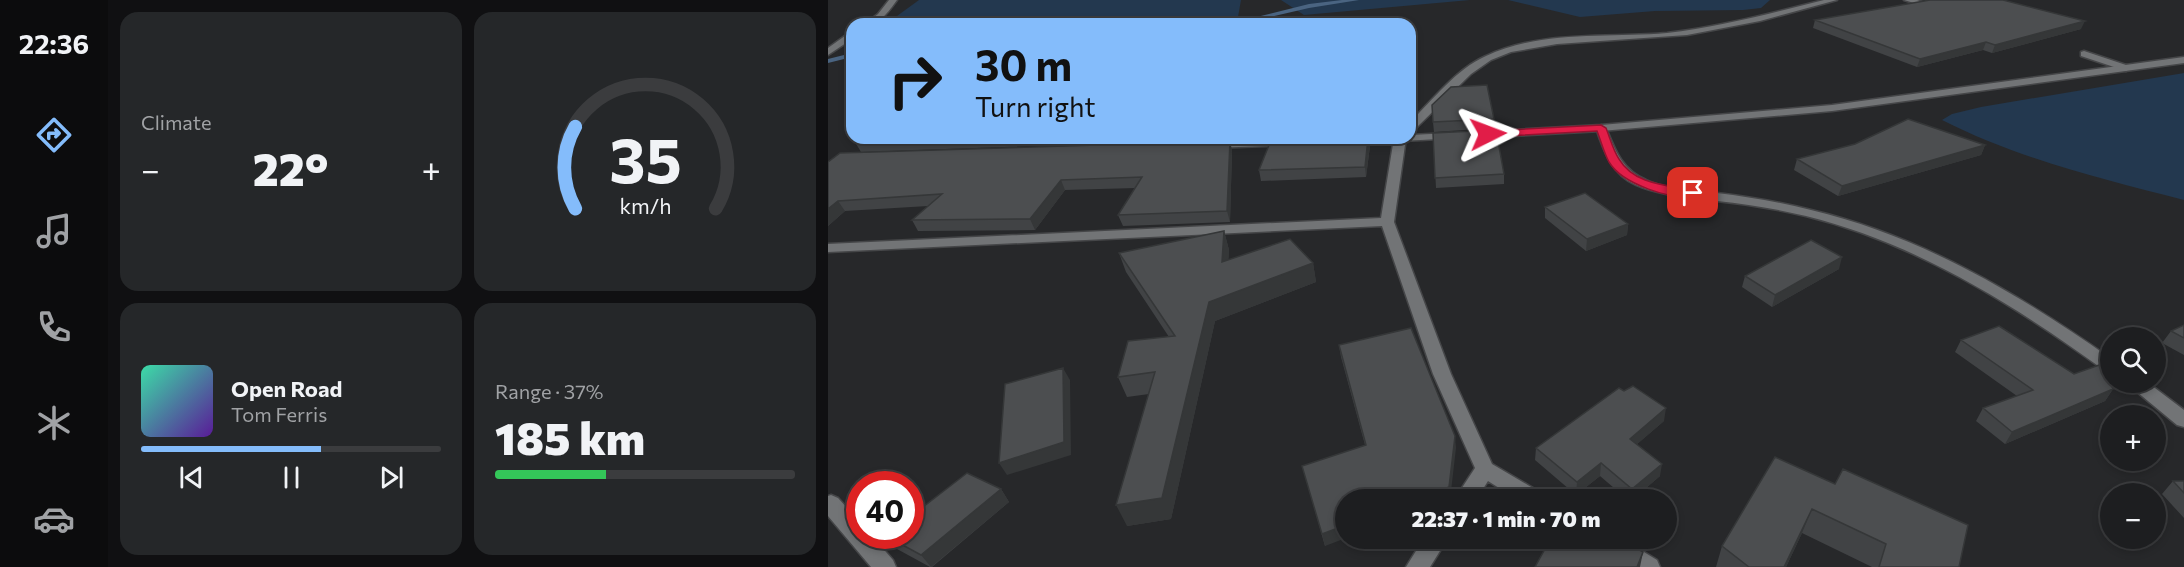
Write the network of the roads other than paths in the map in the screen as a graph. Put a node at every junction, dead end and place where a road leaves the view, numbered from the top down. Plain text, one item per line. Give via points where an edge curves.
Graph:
1 (893, 0) edge
2 (1833, 0) edge
3 (1908, 0) edge
4 (1924, 4) edge
5 (878, 18) edge
6 (846, 40) edge
7 (828, 52) edge
8 (2084, 54) dead end
9 (2184, 60) edge
10 (2126, 68) junction
11 (1416, 123) edge
12 (1601, 128) junction
13 (1416, 135) edge
14 (1250, 144) edge
15 (1401, 144) edge
16 (1197, 146) edge
17 (1387, 222) junction
18 (828, 248) edge
19 (2100, 360) edge
20 (2148, 393) edge
21 (2184, 420) edge
22 (1485, 469) junction
23 (1471, 489) edge
24 (1518, 489) edge
25 (828, 506) edge
26 (1429, 549) edge
27 (1619, 549) edge
28 (885, 567) edge
29 (1417, 567) edge
30 (1649, 567) edge

1 - 5 street
2 - 11 street via 1686,33 1560,42 1506,52 1476,66
3 - 4 street
6 - 7 street
8 - 10 street
9 - 10 street
10 - 12 street via 1832,108
12 - 13 street
12 - 19 street via 1614,162 1630,177 1657,188 1821,216 1901,244 2001,296
14 - 16 street
15 - 17 street
17 - 18 street
17 - 22 street via 1442,374
20 - 21 street
22 - 23 street
22 - 24 street
25 - 28 street via 831,504
26 - 29 street
27 - 30 street

